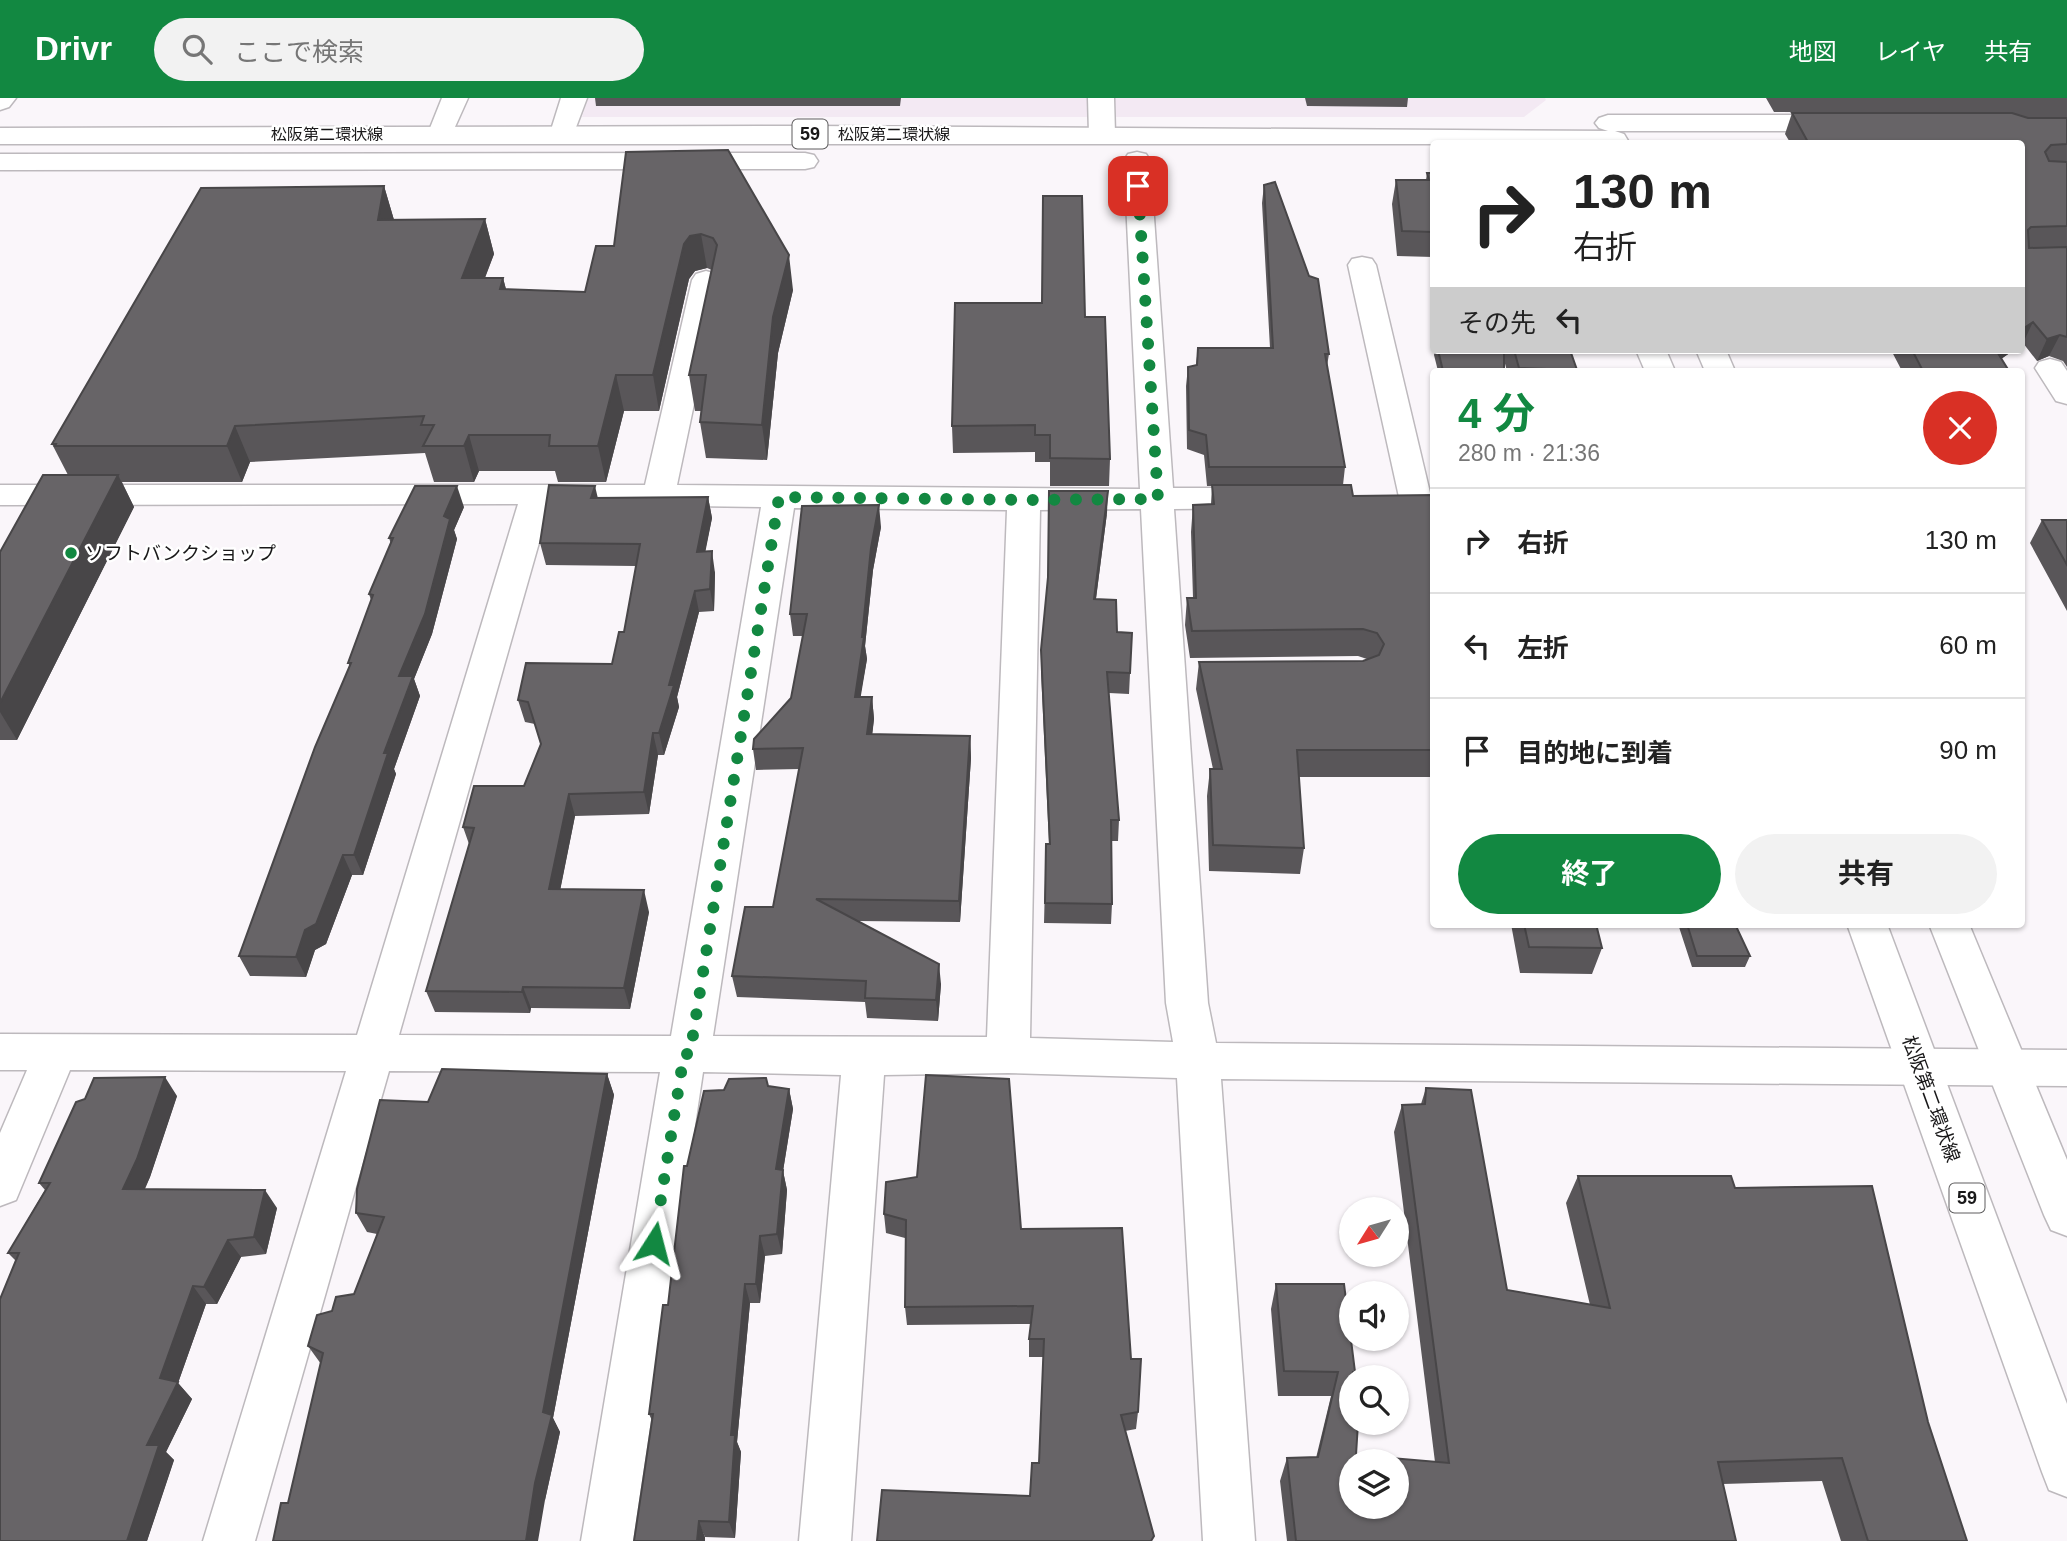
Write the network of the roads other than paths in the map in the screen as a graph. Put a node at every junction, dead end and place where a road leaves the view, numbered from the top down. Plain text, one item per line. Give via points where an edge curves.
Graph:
1 (455, 98) edge
2 (574, 98) edge
3 (1101, 98) edge
4 (1597, 98) edge
5 (1860, 123) edge
6 (441, 133) junction
7 (563, 133) junction
8 (0, 135) edge
9 (1102, 135) junction
10 (1612, 137) edge
11 (832, 160) dead end
12 (1054, 160) dead end
13 (1137, 160) junction
14 (1258, 161) dead end
15 (0, 162) edge
16 (1362, 265) dead end
17 (706, 280) edge
18 (537, 494) junction
19 (0, 495) edge
20 (659, 496) junction
21 (779, 497) junction
22 (1293, 498) edge
23 (1412, 498) edge
24 (1158, 499) junction
25 (1024, 500) junction
26 (1868, 928) edge
27 (1951, 928) edge
28 (0, 1052) edge
29 (56, 1054) junction
30 (687, 1054) junction
31 (372, 1055) junction
32 (1008, 1055) junction
33 (864, 1057) junction
34 (1198, 1060) junction
35 (1921, 1069) junction
36 (2007, 1069) junction
37 (2067, 1069) edge
38 (0, 1185) edge
39 (2067, 1215) edge
40 (2067, 1472) edge
41 (229, 1541) edge
42 (607, 1541) edge
43 (825, 1541) edge
44 (1229, 1541) edge

1 - 6 street
2 - 7 street
3 - 9 street
4 - 10 street
5 - 10 street, 松阪第二環状線
6 - 7 street, 松阪第二環状線 / 59
6 - 8 street, 松阪第二環状線 / 59
7 - 9 street, 松阪第二環状線 / 59
9 - 10 street, 松阪第二環状線 / 59
11 - 15 street, 松阪第二環状線 / 59
12 - 13 street
13 - 14 street
13 - 24 street
16 - 23 street
17 - 20 street
18 - 19 street
18 - 20 street
18 - 31 street
20 - 21 street
21 - 25 street
21 - 30 street
22 - 24 street
24 - 25 street
24 - 34 street via 1182,674 1187,1003
25 - 32 street
26 - 35 street, 松阪第二環状線 / 59
27 - 36 street
28 - 29 street
29 - 31 street
29 - 38 street
30 - 31 street
30 - 33 street
30 - 42 street
31 - 41 street
32 - 33 street
32 - 34 street
33 - 43 street
34 - 35 street
34 - 44 street
35 - 36 street
35 - 40 street, 松阪第二環状線 / 59
36 - 37 street
36 - 39 street

